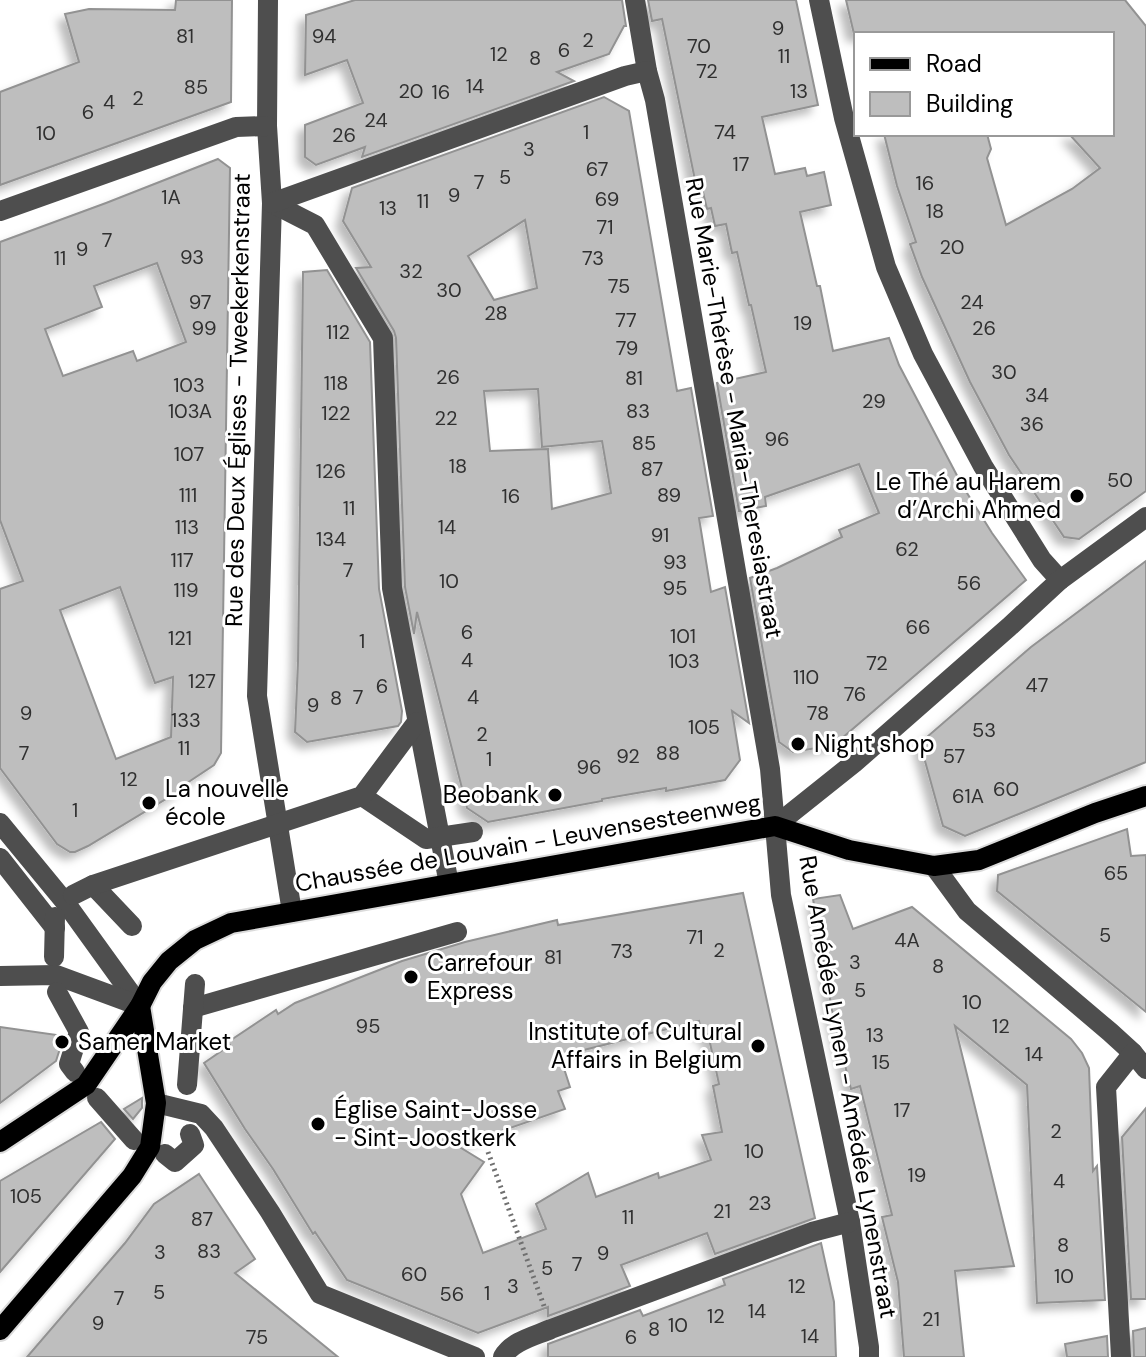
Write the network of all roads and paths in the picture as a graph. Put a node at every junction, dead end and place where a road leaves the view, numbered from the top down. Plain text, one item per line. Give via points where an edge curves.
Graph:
1 (268, 0) edge
2 (635, 0) edge
3 (819, 0) edge
4 (647, 71) junction
5 (267, 126) junction
6 (272, 203) junction
7 (0, 211) edge
8 (1146, 517) edge
9 (1060, 580) junction
10 (417, 722) junction
11 (362, 796) junction
12 (1146, 796) edge
13 (0, 823) edge
14 (278, 824) junction
15 (775, 826) junction
16 (473, 832) dead end
17 (440, 837) junction
18 (0, 858) edge
19 (934, 866) junction
20 (449, 884) junction
21 (93, 885) junction
22 (62, 908) junction
23 (292, 912) junction
24 (132, 926) dead end
25 (457, 932) dead end
26 (54, 957) dead end
27 (0, 976) edge
28 (195, 984) dead end
29 (57, 992) dead end
30 (140, 1006) junction
31 (193, 1008) junction
32 (1142, 1058) edge
33 (75, 1072) dead end
34 (187, 1085) dead end
35 (97, 1098) dead end
36 (156, 1103) junction
37 (190, 1134) dead end
38 (134, 1140) dead end
39 (0, 1142) edge
40 (488, 1152) dead end
41 (165, 1154) dead end
42 (850, 1222) junction
43 (544, 1308) dead end
44 (0, 1330) edge
45 (475, 1357) edge
46 (503, 1357) edge
47 (869, 1357) edge
48 (1121, 1357) edge

1 - 5 street, Rue des Deux Églises - Tweekerkenstraat
2 - 4 street, Rue Marie-Thérèse - Maria-Theresiastraat
3 - 9 street via 844,118 886,267 923,354 983,466
4 - 6 street
4 - 15 street, Rue Marie-Thérèse - Maria-Theresiastraat via 770,769
5 - 6 street, Rue des Deux Églises - Tweekerkenstraat
5 - 7 street via 236,127
6 - 10 street via 315,225 383,338 392,588
6 - 14 street, Rue des Deux Églises - Tweekerkenstraat via 257,696
8 - 9 street, Chaussée de Louvain - Leuvensesteenweg
9 - 15 street, Chaussée de Louvain - Leuvensesteenweg
10 - 11 street
10 - 17 street
11 - 14 street
11 - 17 street via 426,839
12 - 19 main road via 979,860
13 - 22 street
14 - 21 street
14 - 23 street, Rue des Deux Églises - Tweekerkenstraat
15 - 19 main road via 849,850
15 - 20 main road, Chaussée de Louvain - Leuvensesteenweg
15 - 42 street, Rue Amédée Lynen - Amédée Lynenstraat via 784,908
16 - 17 street
17 - 20 street
18 - 22 street
19 - 32 street via 967,911
20 - 23 main road, Chaussée de Louvain - Leuvensesteenweg
21 - 22 street
21 - 24 street
22 - 26 street
22 - 30 street
23 - 30 main road, Chaussée de Louvain - Leuvensesteenweg via 231,923 195,940 169,961
25 - 31 street
27 - 30 street via 56,975
28 - 31 street
29 - 33 street via 79,1032 69,1064
30 - 36 main road
30 - 39 main road, Chaussée de Louvain - Leuvensesteenweg via 86,1085
31 - 34 street
32 - 48 street via 1106,1087
35 - 38 street
36 - 44 main road via 150,1147 132,1176
36 - 45 street via 201,1114 214,1128 320,1294
37 - 41 street via 194,1145 175,1162
40 - 43 path
42 - 46 street via 551,1329 522,1341
42 - 47 street, Rue Amédée Lynen - Amédée Lynenstraat

